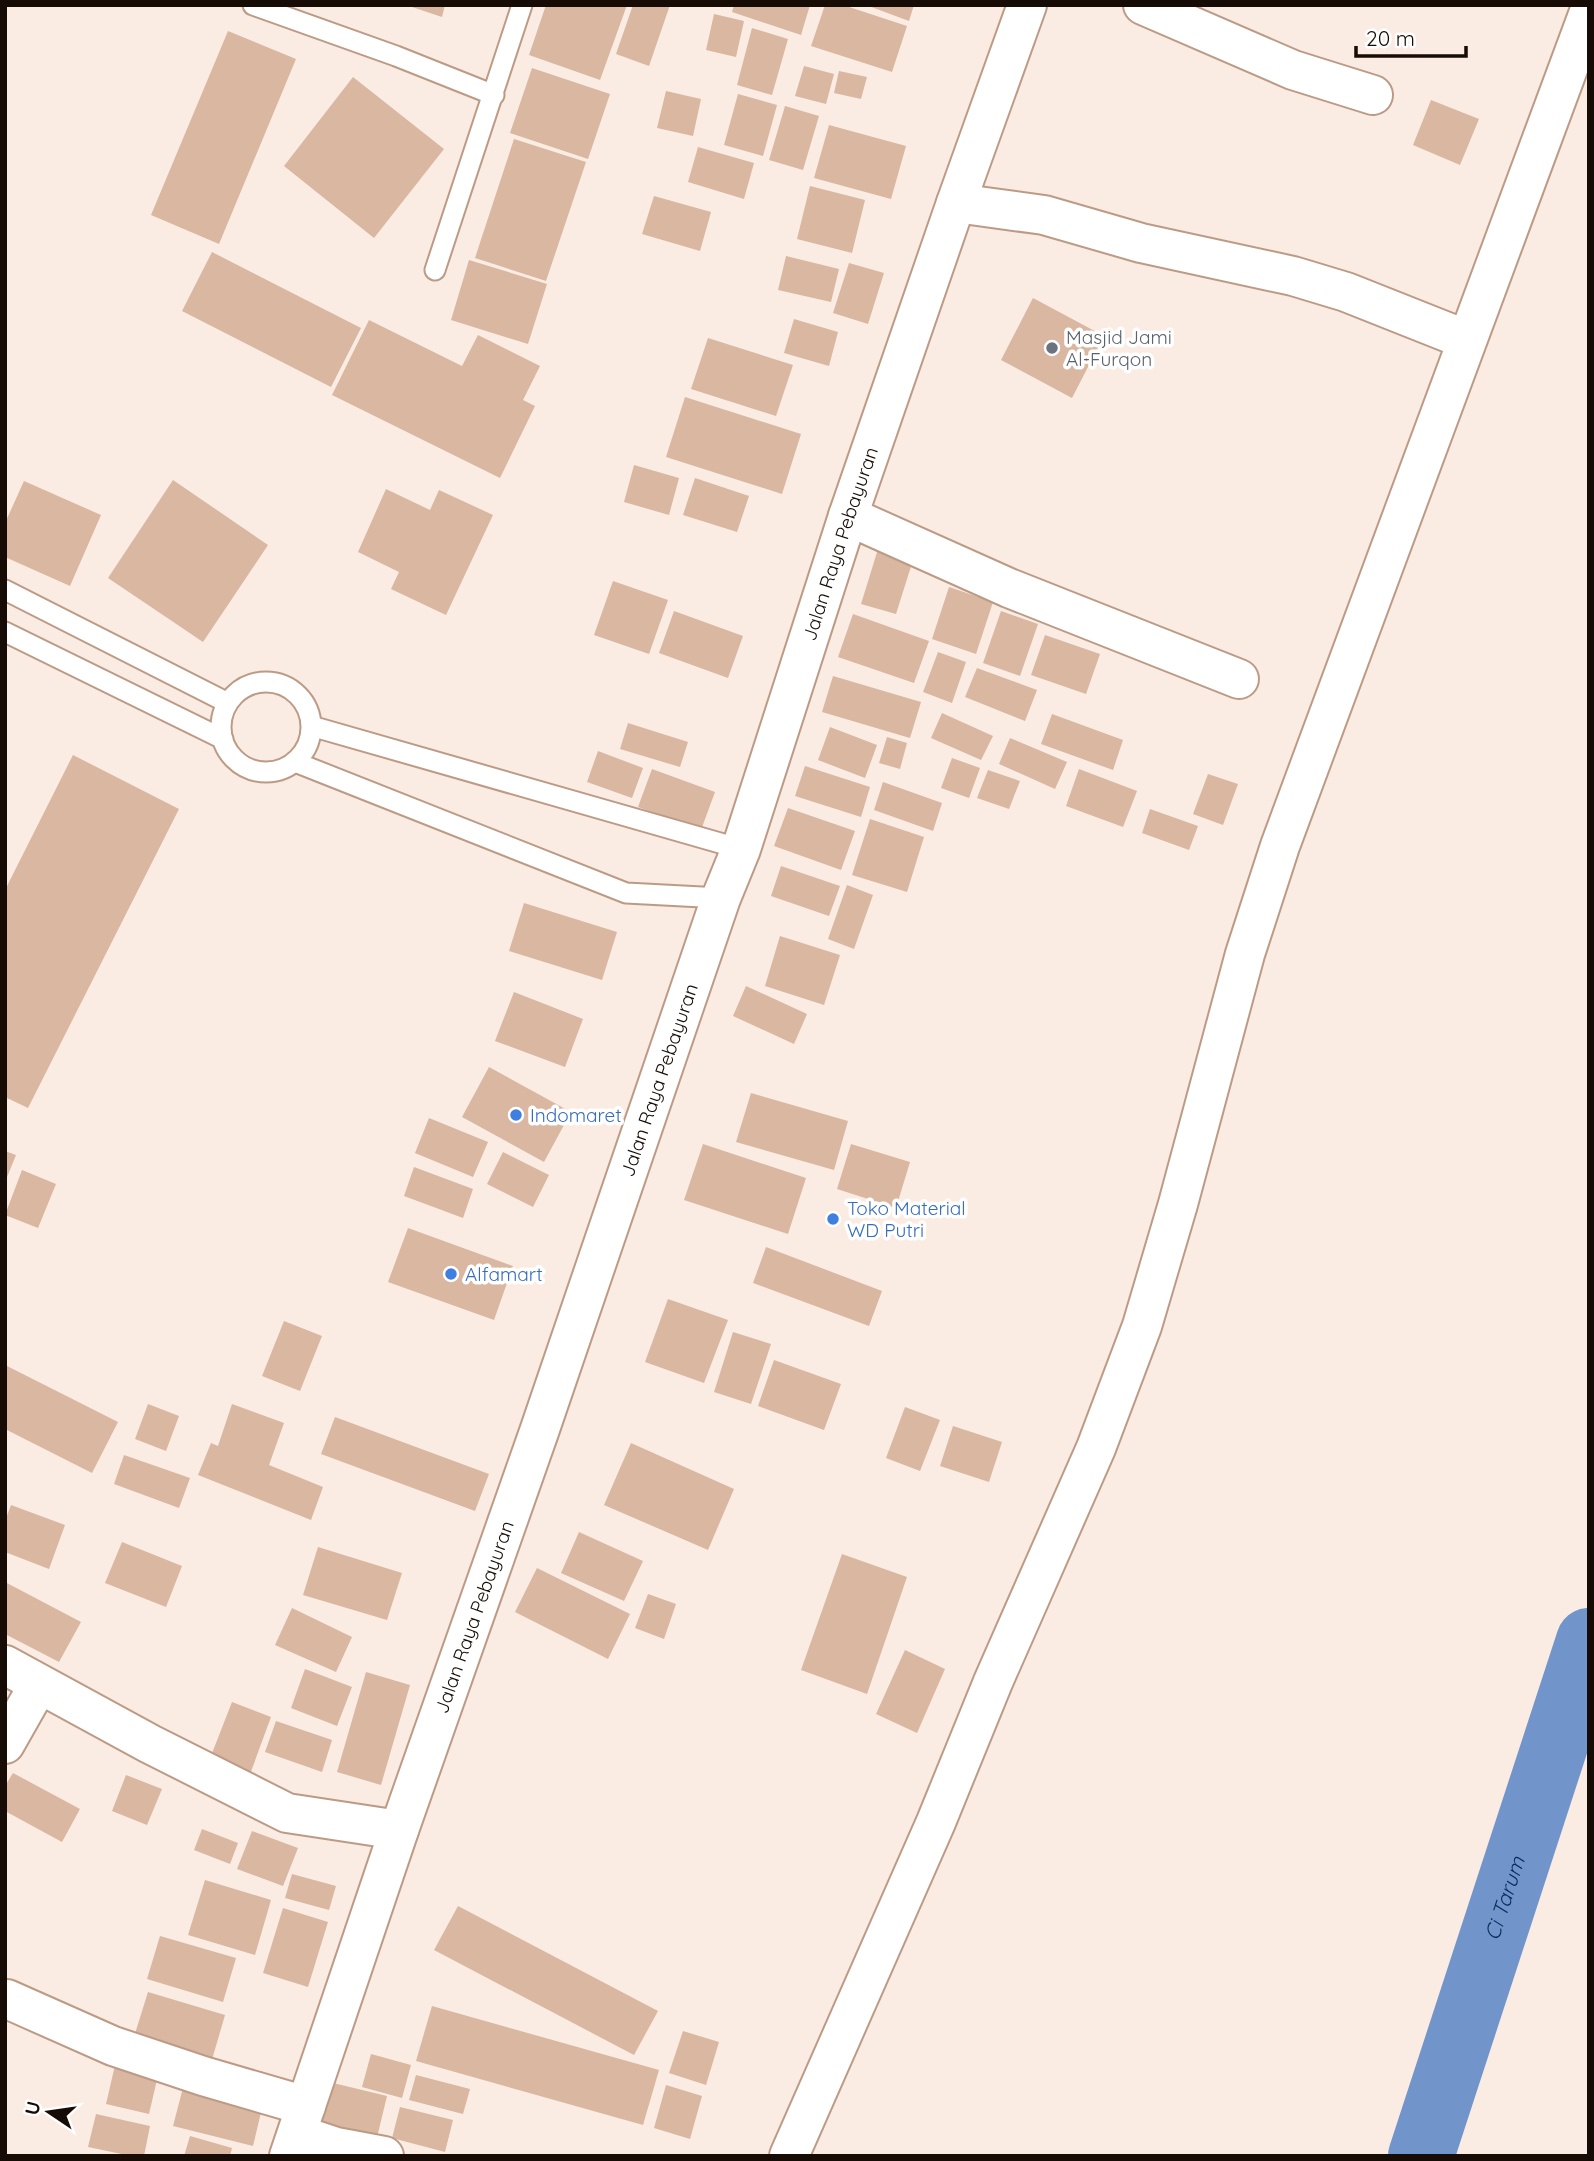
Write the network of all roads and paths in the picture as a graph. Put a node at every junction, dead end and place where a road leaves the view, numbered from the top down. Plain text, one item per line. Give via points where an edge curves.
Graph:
1 (253, 5) edge
2 (522, 5) edge
3 (1027, 5) edge
4 (1143, 5) edge
5 (1589, 12) edge
6 (494, 95) junction
7 (1373, 95) dead end
8 (956, 203) junction
9 (435, 270) dead end
10 (1467, 340) junction
11 (848, 516) junction
12 (5, 590) edge
13 (5, 632) edge
14 (1239, 679) dead end
15 (228, 703) junction
16 (311, 726) junction
17 (223, 739) junction
18 (295, 762) junction
19 (741, 849) junction
20 (721, 898) junction
21 (5, 1665) edge
22 (39, 1684) junction
23 (5, 1744) edge
24 (399, 1830) junction
25 (7, 1998) edge
26 (297, 2132) edge
27 (384, 2156) edge
28 (789, 2156) edge

1 - 6 lane
2 - 6 lane
3 - 8 street, Jalan Raya Pebayuran
4 - 7 street via 1293,70
5 - 10 street
6 - 9 lane
8 - 10 street via 1044,215 1141,243 1293,276
8 - 11 street, Jalan Raya Pebayuran
10 - 28 street via 1280,846 1245,954 1182,1191 1137,1338 1096,1448
11 - 14 street via 1009,588
11 - 19 street, Jalan Raya Pebayuran
12 - 15 lane
13 - 17 lane
15 - 16 lane via 256,683 278,684 298,695
15 - 17 lane
16 - 18 lane via 307,746
16 - 19 lane
17 - 18 lane via 239,764 253,771 275,771
18 - 20 lane via 626,892
19 - 20 street, Jalan Raya Pebayuran
20 - 24 street, Jalan Raya Pebayuran
21 - 22 street
22 - 23 street
22 - 24 street via 287,1813
24 - 26 street, Jalan Raya Pebayuran
25 - 26 street via 113,2046 203,2076
26 - 27 street via 336,2147

